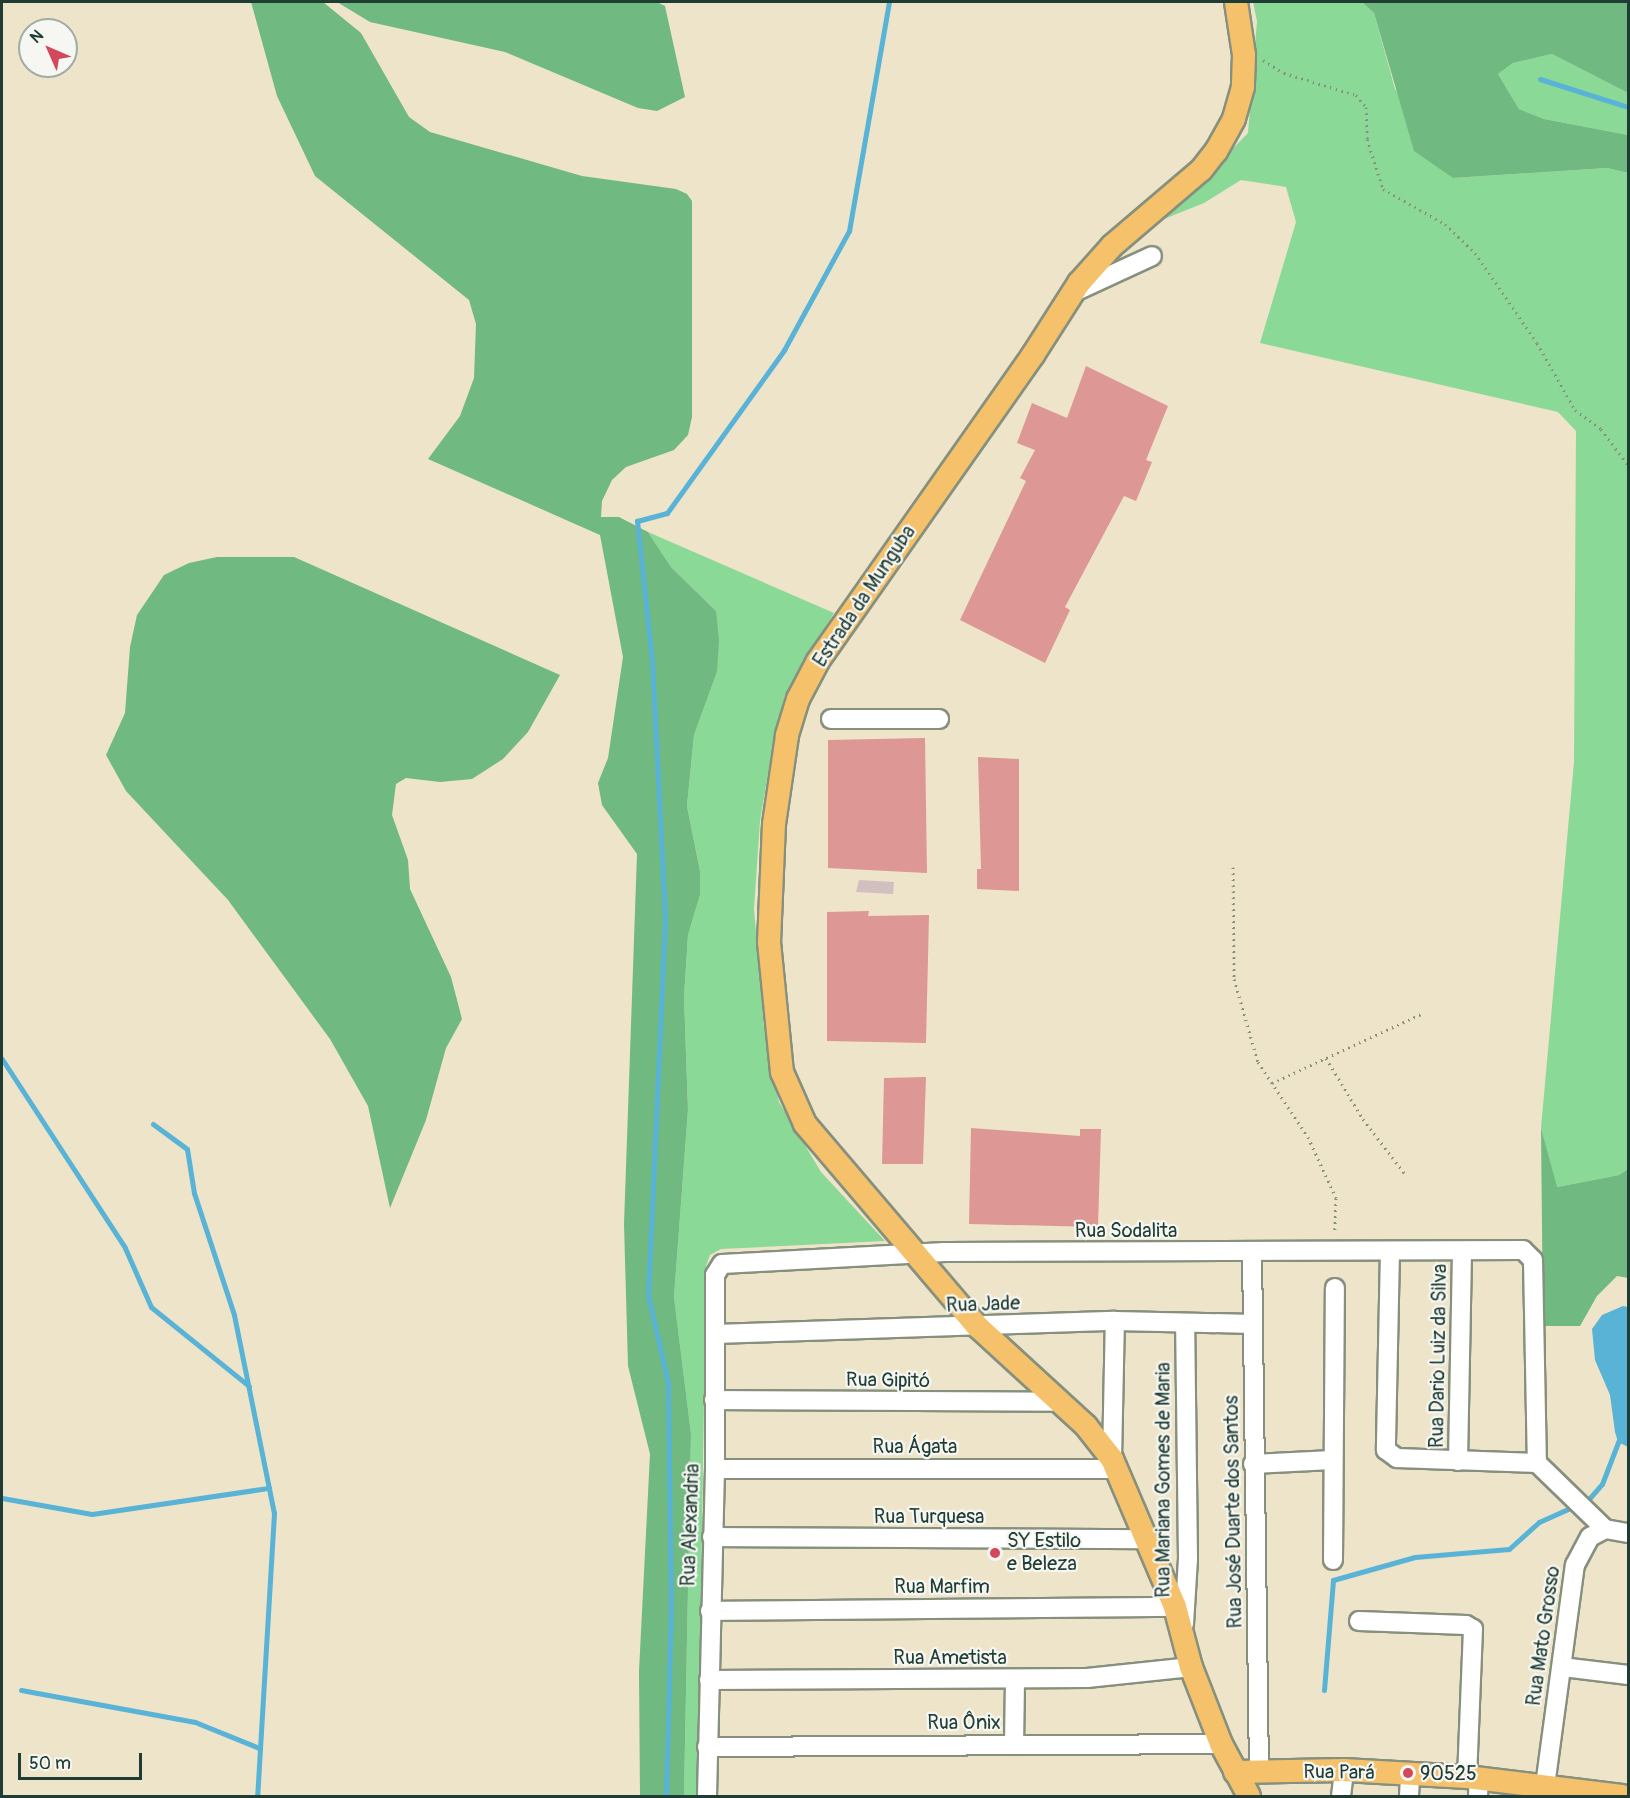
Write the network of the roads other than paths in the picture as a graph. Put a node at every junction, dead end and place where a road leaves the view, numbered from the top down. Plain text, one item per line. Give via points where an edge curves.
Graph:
1 (1236, 2) edge
2 (1152, 256) dead end
3 (1072, 293) junction
4 (939, 719) dead end
5 (831, 720) dead end
6 (1390, 1251) junction
7 (1462, 1251) junction
8 (1252, 1252) junction
9 (917, 1254) junction
10 (728, 1261) joint
11 (1335, 1288) dead end
12 (1115, 1321) junction
13 (1185, 1323) junction
14 (1253, 1324) junction
15 (977, 1326) junction
16 (715, 1334) junction
17 (714, 1401) junction
18 (1060, 1402) junction
19 (1332, 1460) junction
20 (1458, 1461) junction
21 (1538, 1463) junction
22 (1114, 1464) junction
23 (1253, 1464) junction
24 (715, 1468) junction
25 (1605, 1529) junction
26 (1629, 1533) edge
27 (712, 1537) junction
28 (1147, 1539) junction
29 (1334, 1560) dead end
30 (1175, 1607) junction
31 (710, 1611) junction
32 (1359, 1621) dead end
33 (1183, 1638) junction
34 (1191, 1667) junction
35 (1562, 1667) junction
36 (1629, 1675) edge
37 (1015, 1679) junction
38 (709, 1680) junction
39 (1014, 1744) junction
40 (1221, 1744) junction
41 (707, 1747) junction
42 (1344, 1770) junction
43 (1235, 1772) junction
44 (1259, 1772) junction
45 (1475, 1784) edge
46 (1410, 1786) edge
47 (1545, 1786) junction
48 (706, 1797) edge
49 (1249, 1797) edge
50 (1341, 1797) edge
51 (1622, 1797) edge

1 - 3 main road, Estrada da Munguba via 1243,47 1243,87 1234,119 1216,152 1201,170 1112,246
2 - 3 street
3 - 9 main road, Estrada da Munguba via 1033,355 818,661 798,699 787,736 774,824 770,902 772,974 782,1072 806,1124 824,1149
4 - 5 street
6 - 7 street, Rua Sodalita
6 - 8 street, Rua Sodalita
6 - 20 street via 1386,1450 1398,1458
7 - 20 street, Rua Dario Luiz da Silva
7 - 21 street, Rua Sodalita via 1523,1250 1533,1260
8 - 9 street, Rua Sodalita
8 - 14 street, Rua José Duarte dos Santos
9 - 10 street, Rua Sodalita
9 - 15 main road, Estrada da Munguba
10 - 16 street, Rua Alexandria via 715,1275
11 - 19 street
12 - 13 street, Rua Jade
12 - 15 street, Rua Jade
12 - 22 street
13 - 14 street, Rua Jade
13 - 33 street, Rua Mariana Gomes de Maria via 1188,1559
14 - 23 street, Rua José Duarte dos Santos
15 - 16 street, Rua Jade
15 - 18 main road, Estrada da Munguba
16 - 17 street, Rua Alexandria
17 - 18 street, Rua Gipitó
17 - 24 street, Rua Alexandria
18 - 22 main road, Estrada da Munguba
19 - 23 street
19 - 29 street
20 - 21 street
21 - 25 street
22 - 24 street, Rua Ágata
22 - 28 main road, Estrada da Munguba
23 - 44 street, Rua José Duarte dos Santos
24 - 27 street, Rua Alexandria
25 - 26 street
25 - 35 street, Rua Mato Grosso via 1590,1537 1575,1565
27 - 28 street, Rua Turquesa
27 - 31 street, Rua Alexandria
28 - 30 main road, Estrada da Munguba
30 - 31 street, Rua Marfim
30 - 33 main road, Estrada da Munguba
31 - 38 street, Rua Alexandria
32 - 45 street via 1466,1625 1473,1629
33 - 34 main road, Estrada da Munguba
34 - 37 street, Rua Ametista via 1142,1675
34 - 40 main road, Estrada da Munguba
35 - 36 street
35 - 47 street, Rua Mato Grosso
37 - 38 street, Rua Ametista
37 - 39 street
38 - 41 street, Rua Alexandria
39 - 40 street, Rua Ônix
39 - 41 street, Rua Ônix
40 - 43 main road, Estrada da Munguba
41 - 48 street, Rua Alexandria
42 - 44 main road, Rua Pará
42 - 46 main road, Rua Pará
42 - 50 street
43 - 44 main road, Rua Pará
43 - 49 main road, Estrada da Munguba
45 - 46 main road, Rua Pará
45 - 47 main road, Rua Pará
47 - 51 main road, Rua Pará

